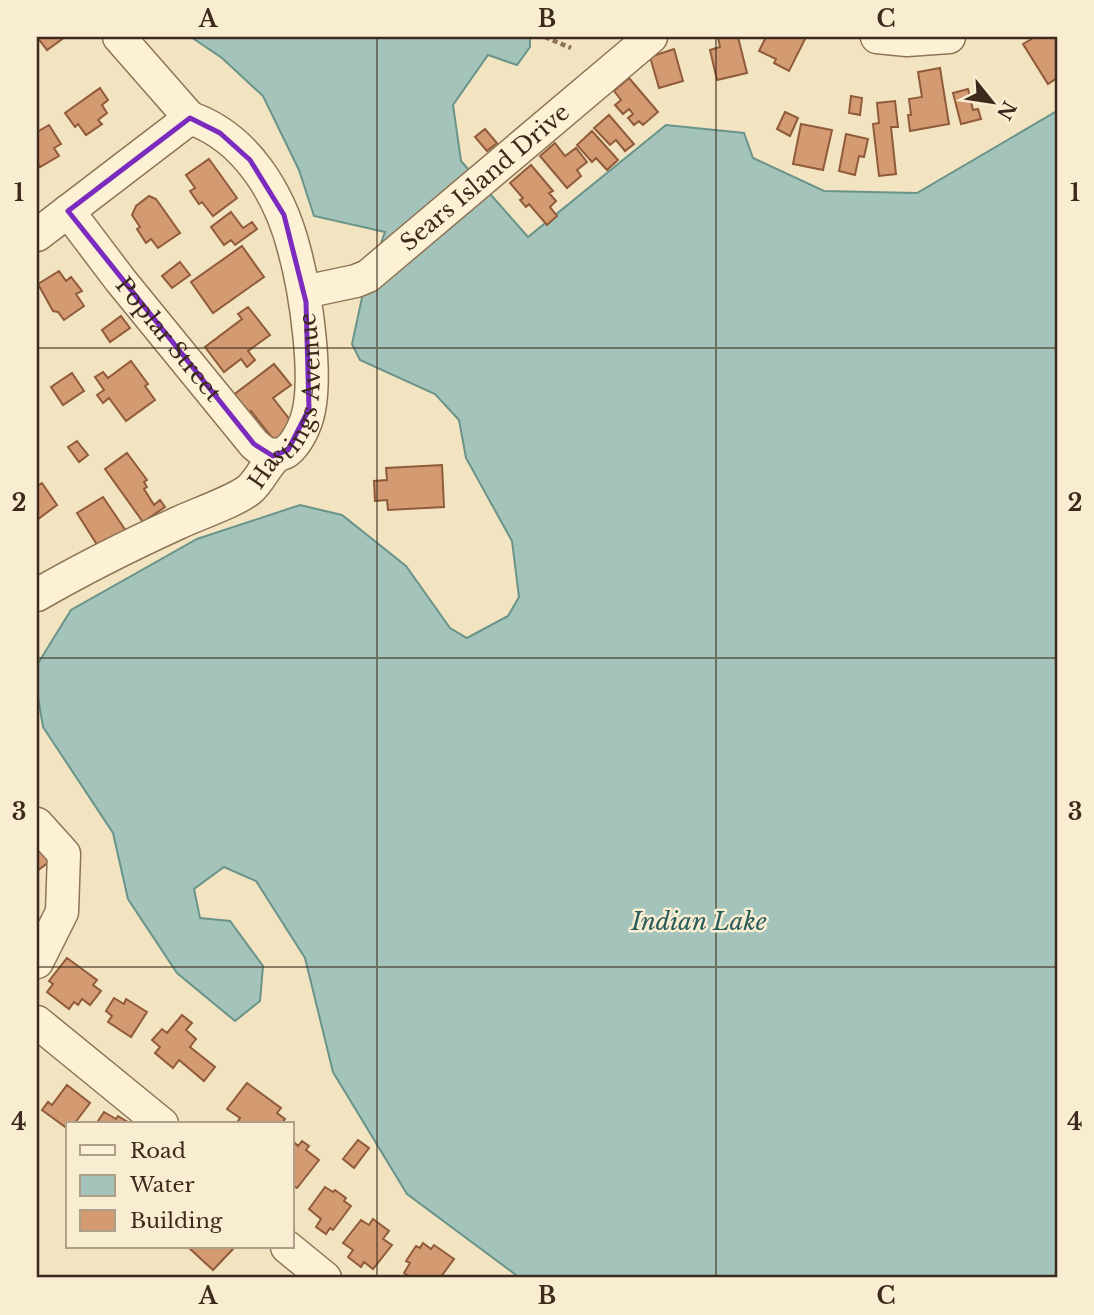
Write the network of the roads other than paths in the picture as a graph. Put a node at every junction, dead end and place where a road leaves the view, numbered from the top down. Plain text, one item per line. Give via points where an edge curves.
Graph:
1 (119, 37) edge
2 (651, 37) edge
3 (877, 37) edge
4 (949, 37) edge
5 (190, 118) junction
6 (68, 211) junction
7 (37, 235) edge
8 (315, 289) junction
9 (278, 455) junction
10 (37, 594) edge
11 (37, 824) edge
12 (37, 962) edge
13 (37, 1022) edge
14 (160, 1122) edge
15 (288, 1248) edge
16 (325, 1278) edge

1 - 5 street
2 - 8 street, Sears Island Drive via 368,276
3 - 4 street
5 - 6 street
5 - 8 street, Hastings Avenue via 230,140 261,173
6 - 7 street
6 - 9 street, Poplar Street via 254,444
8 - 9 street, Hastings Avenue via 309,409 295,441
9 - 10 street, Hastings Avenue via 249,490
11 - 12 street via 64,853 62,912
13 - 14 street
15 - 16 street

